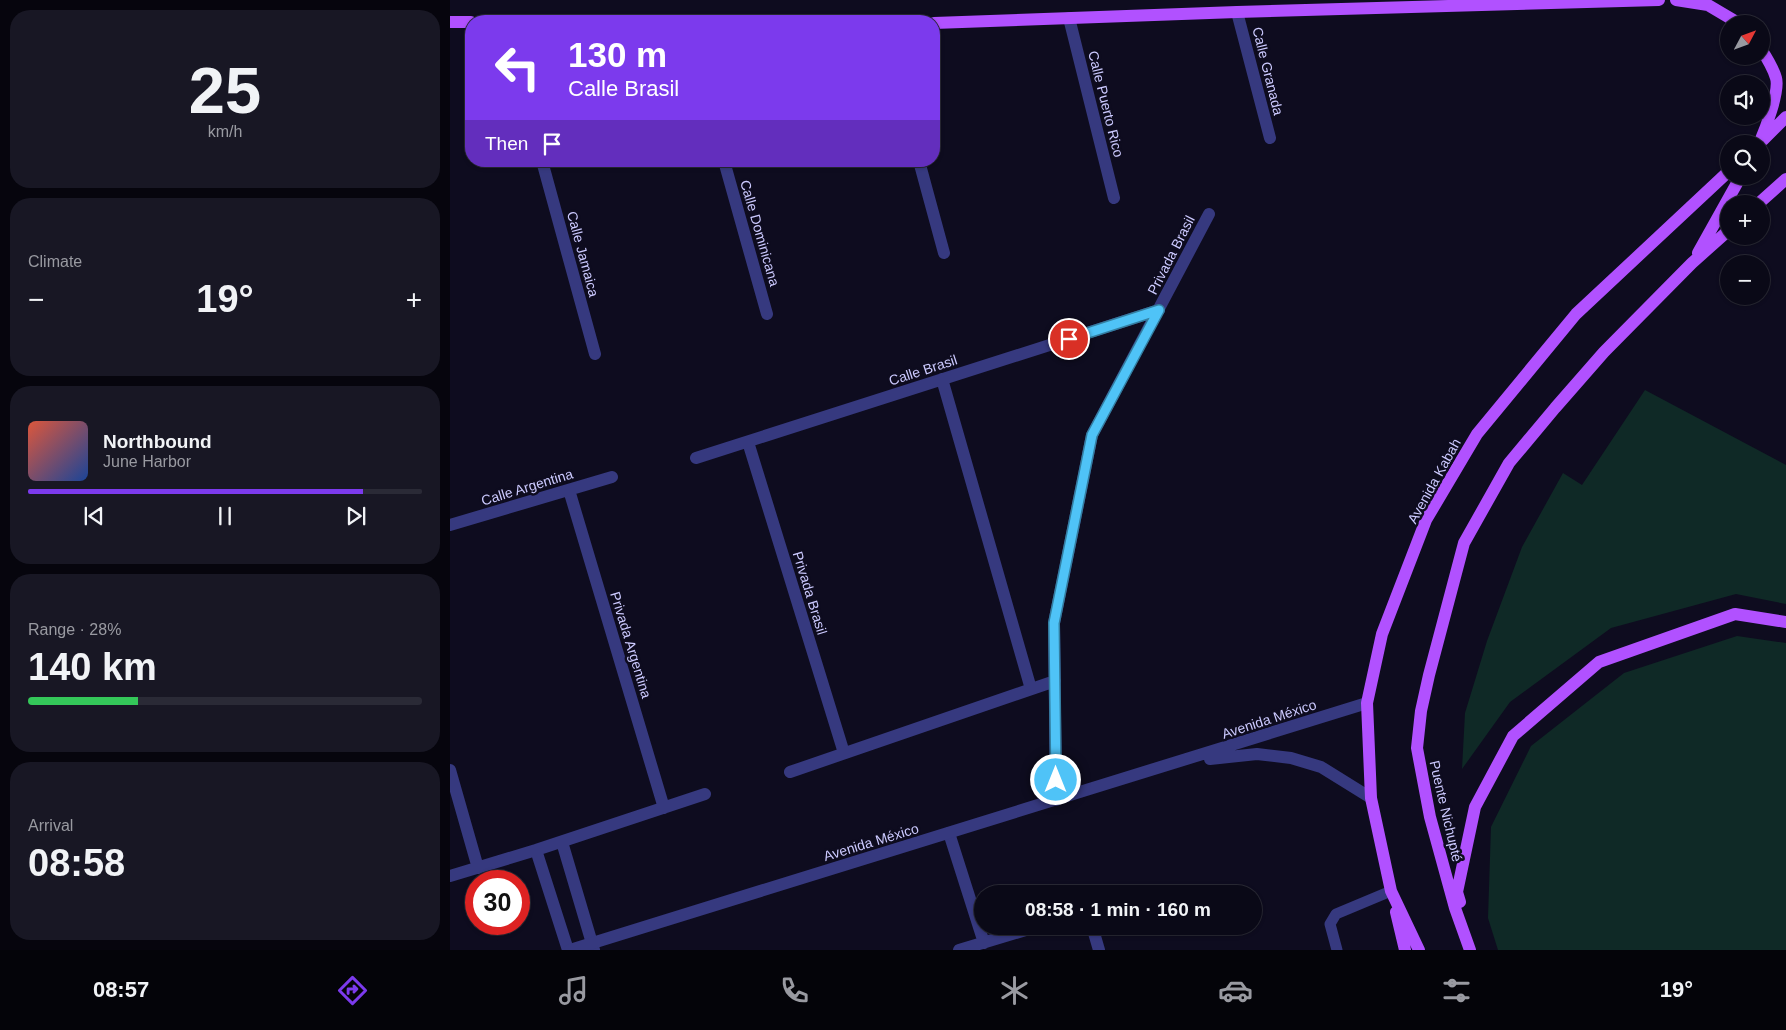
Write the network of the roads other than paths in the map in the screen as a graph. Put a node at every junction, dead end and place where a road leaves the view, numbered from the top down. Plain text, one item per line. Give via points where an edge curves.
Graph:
1 (1659, 0) edge
2 (1676, 0) edge
3 (1473, 3) edge
4 (1237, 12) junction
5 (1725, 15) edge
6 (1068, 18) junction
7 (450, 22) edge
8 (465, 22) edge
9 (940, 23) edge
10 (1770, 64) edge
11 (1786, 117) edge
12 (1762, 135) edge
13 (1767, 135) edge
14 (1270, 138) dead end
15 (544, 167) edge
16 (726, 167) edge
17 (921, 167) edge
18 (1786, 179) edge
19 (1720, 180) edge
20 (1736, 185) edge
21 (1768, 195) edge
22 (1114, 198) dead end
23 (1209, 214) dead end
24 (1720, 238) edge
25 (944, 253) dead end
26 (1692, 263) junction
27 (1159, 310) junction
28 (767, 314) dead end
29 (595, 354) dead end
30 (942, 379) junction
31 (748, 442) junction
32 (696, 458) dead end
33 (612, 477) dead end
34 (569, 490) junction
35 (450, 525) edge
36 (1786, 622) edge
37 (1055, 680) junction
38 (1031, 689) junction
39 (1368, 703) junction
40 (844, 754) junction
41 (1180, 763) junction
42 (450, 770) edge
43 (790, 772) dead end
44 (705, 794) dead end
45 (1371, 798) junction
46 (1056, 800) junction
47 (664, 808) junction
48 (949, 833) junction
49 (562, 842) junction
50 (536, 850) junction
51 (478, 868) junction
52 (450, 876) edge
53 (1391, 890) junction
54 (1010, 935) edge
55 (1095, 935) edge
56 (984, 943) junction
57 (594, 947) edge
58 (569, 950) edge
59 (959, 950) edge
60 (1099, 950) edge
61 (1338, 950) edge
62 (1405, 950) edge
63 (1419, 950) edge
64 (1470, 950) edge
65 (1476, 950) edge

1 - 3 main road
2 - 5 main road via 1708,5
3 - 4 main road
4 - 6 main road
4 - 14 street, Calle Granada
6 - 9 main road
6 - 22 street, Calle Puerto Rico
7 - 8 main road
10 - 12 main road via 1777,80 1773,105
11 - 13 main road
15 - 29 street, Calle Jamaica
16 - 28 street, Calle Dominicana
17 - 25 street
18 - 21 main road
19 - 39 main road, Avenida Kabah via 1576,314 1477,434 1426,520 1382,634
20 - 26 main road
23 - 27 street, Privada Brasil
24 - 26 main road
26 - 64 main road, Puente Nichupté via 1604,352 1509,463 1464,544 1429,675 1417,748 1430,818
27 - 30 street, Calle Brasil
27 - 37 street, Privada Brasil via 1092,435 1054,623
30 - 31 street, Calle Brasil
30 - 38 street
31 - 32 street, Calle Brasil
31 - 40 street, Privada Brasil
33 - 34 street, Calle Argentina
34 - 35 street, Calle Argentina
34 - 47 street, Privada Argentina
36 - 65 main road via 1735,614 1599,662 1513,736 1475,807 1457,892
37 - 38 street
37 - 46 street, Privada Brasil
38 - 40 street
39 - 41 street, Avenida México
39 - 45 main road, Avenida Kabah
40 - 43 street
41 - 45 street, Avenida México via 1257,754 1291,758 1321,767
41 - 46 street, Avenida México
42 - 51 street
44 - 47 street
45 - 53 main road, Avenida Kabah
46 - 48 street, Avenida México
47 - 49 street
48 - 56 street
48 - 57 street, Avenida México
49 - 50 street
49 - 57 street
50 - 51 street
50 - 58 street
51 - 52 street
53 - 61 lane via 1336,914 1330,924
53 - 62 main road
53 - 63 main road, Avenida Kabah
54 - 56 street
55 - 60 street
56 - 59 street
57 - 58 street, Avenida México

